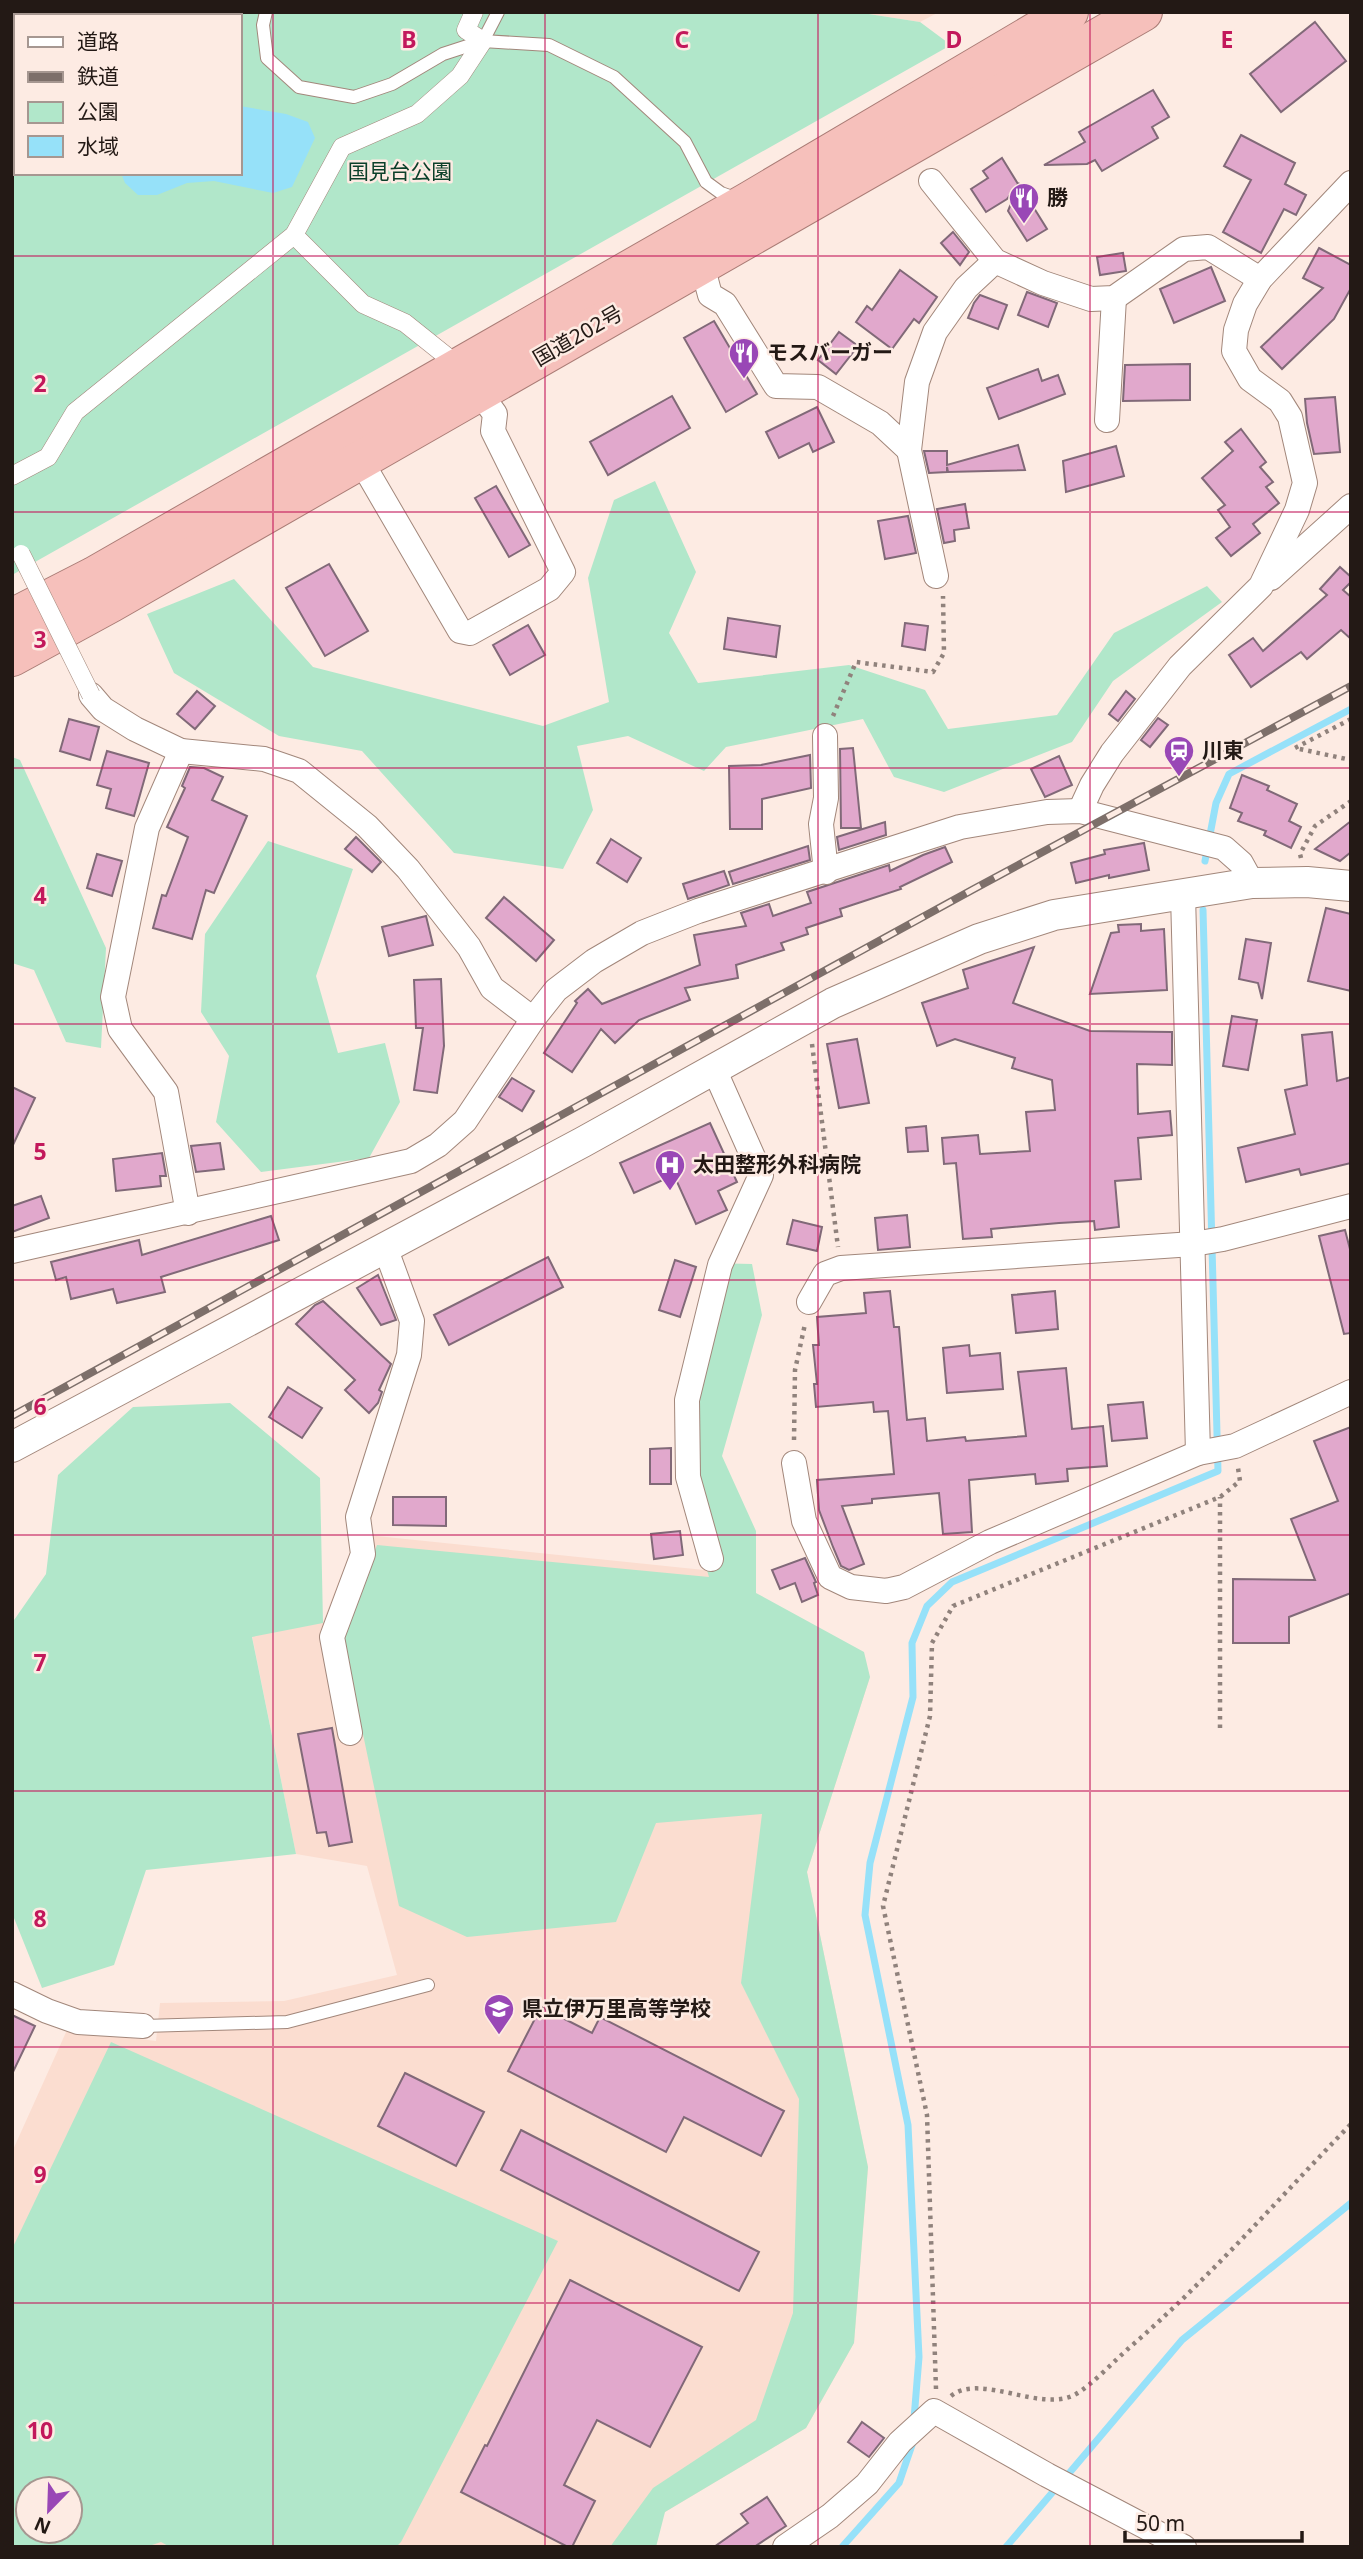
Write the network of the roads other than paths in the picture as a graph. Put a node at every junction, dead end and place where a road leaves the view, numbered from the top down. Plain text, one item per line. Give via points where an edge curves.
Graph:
1 (267, 12) edge
2 (474, 12) edge
3 (498, 12) edge
4 (1069, 12) edge
5 (1143, 12) edge
6 (483, 41) junction
7 (931, 181) dead end
8 (1351, 183) edge
9 (749, 201) junction
10 (294, 235) junction
11 (995, 261) junction
12 (702, 265) junction
13 (1260, 279) junction
14 (1114, 298) junction
15 (470, 379) junction
16 (1107, 420) dead end
17 (352, 447) junction
18 (909, 450) junction
19 (12, 476) edge
20 (1351, 506) edge
21 (17, 551) edge
22 (936, 576) road end
23 (1261, 586) junction
24 (12, 618) edge
25 (12, 657) edge
26 (91, 695) joint
27 (824, 736) road end
28 (181, 751) junction
29 (1080, 811) junction
30 (826, 872) junction
31 (1252, 883) junction
32 (1351, 886) edge
33 (1183, 895) junction
34 (533, 1019) junction
35 (714, 1069) junction
36 (1351, 1206) edge
37 (188, 1213) junction
38 (1194, 1244) junction
39 (385, 1247) junction
40 (12, 1251) edge
41 (809, 1302) road end
42 (1350, 1396) edge
43 (12, 1447) edge
44 (1198, 1453) junction
45 (794, 1463) road end
46 (711, 1559) dead end
47 (350, 1733) dead end
48 (428, 1985) dead end
49 (12, 1994) edge
50 (143, 2026) joint
51 (785, 2547) edge
52 (1184, 2547) edge

1 - 6 lane via 263,25 267,58 299,87 354,97 392,84 443,54
2 - 6 street via 466,30
3 - 6 lane
4 - 9 highway, 国道202号
5 - 12 highway, 国道202号
6 - 9 lane via 549,45 614,77 685,142 706,182 721,193
6 - 10 street via 460,76 417,114 342,147
7 - 11 street
8 - 13 street
9 - 15 highway, 国道202号
10 - 15 street via 363,304 405,323
10 - 19 street via 75,412 48,457
11 - 14 street via 1091,299
11 - 18 street via 966,288 935,332 917,382
12 - 15 highway, 国道202号
12 - 18 street via 710,295 725,304 776,386 818,387 880,423
13 - 14 street via 1208,247 1184,249
13 - 23 street via 1245,304 1234,351 1250,379 1280,401 1290,417 1306,483
14 - 16 street
15 - 17 highway, 国道202号
15 - 17 street via 495,414 493,431 563,572 549,589 470,633 460,631
17 - 24 highway, 国道202号
17 - 25 highway, 国道202号 via 111,603
18 - 22 street
20 - 23 street
21 - 26 street, bridge
23 - 29 street via 1180,666 1112,753
26 - 28 street via 103,709 135,729
27 - 30 street via 826,798 821,824
28 - 34 street via 264,759 299,771 367,826 408,869 469,947 492,988
28 - 37 street via 147,828 113,998 120,1029 166,1092
29 - 30 street via 960,827
29 - 31 street via 1224,848 1241,863
30 - 34 street via 642,933 556,990
31 - 32 street
31 - 33 street
33 - 35 street via 1054,915 979,939 834,1003
33 - 38 street
34 - 37 street via 465,1121 439,1145 411,1161
35 - 39 street
35 - 46 street via 761,1175 720,1265 687,1400 688,1477
36 - 38 street
37 - 40 street
38 - 41 street via 841,1268 825,1274
38 - 44 street
39 - 43 street
39 - 47 street via 412,1321 409,1355 358,1517 363,1554 332,1637
42 - 44 street via 1235,1446
44 - 45 street via 990,1542 904,1587 886,1591 851,1587 830,1577 804,1521
48 - 50 lane via 287,2022
49 - 50 street via 78,2022
51 - 52 street via 867,2484 900,2442 934,2410 1047,2476

